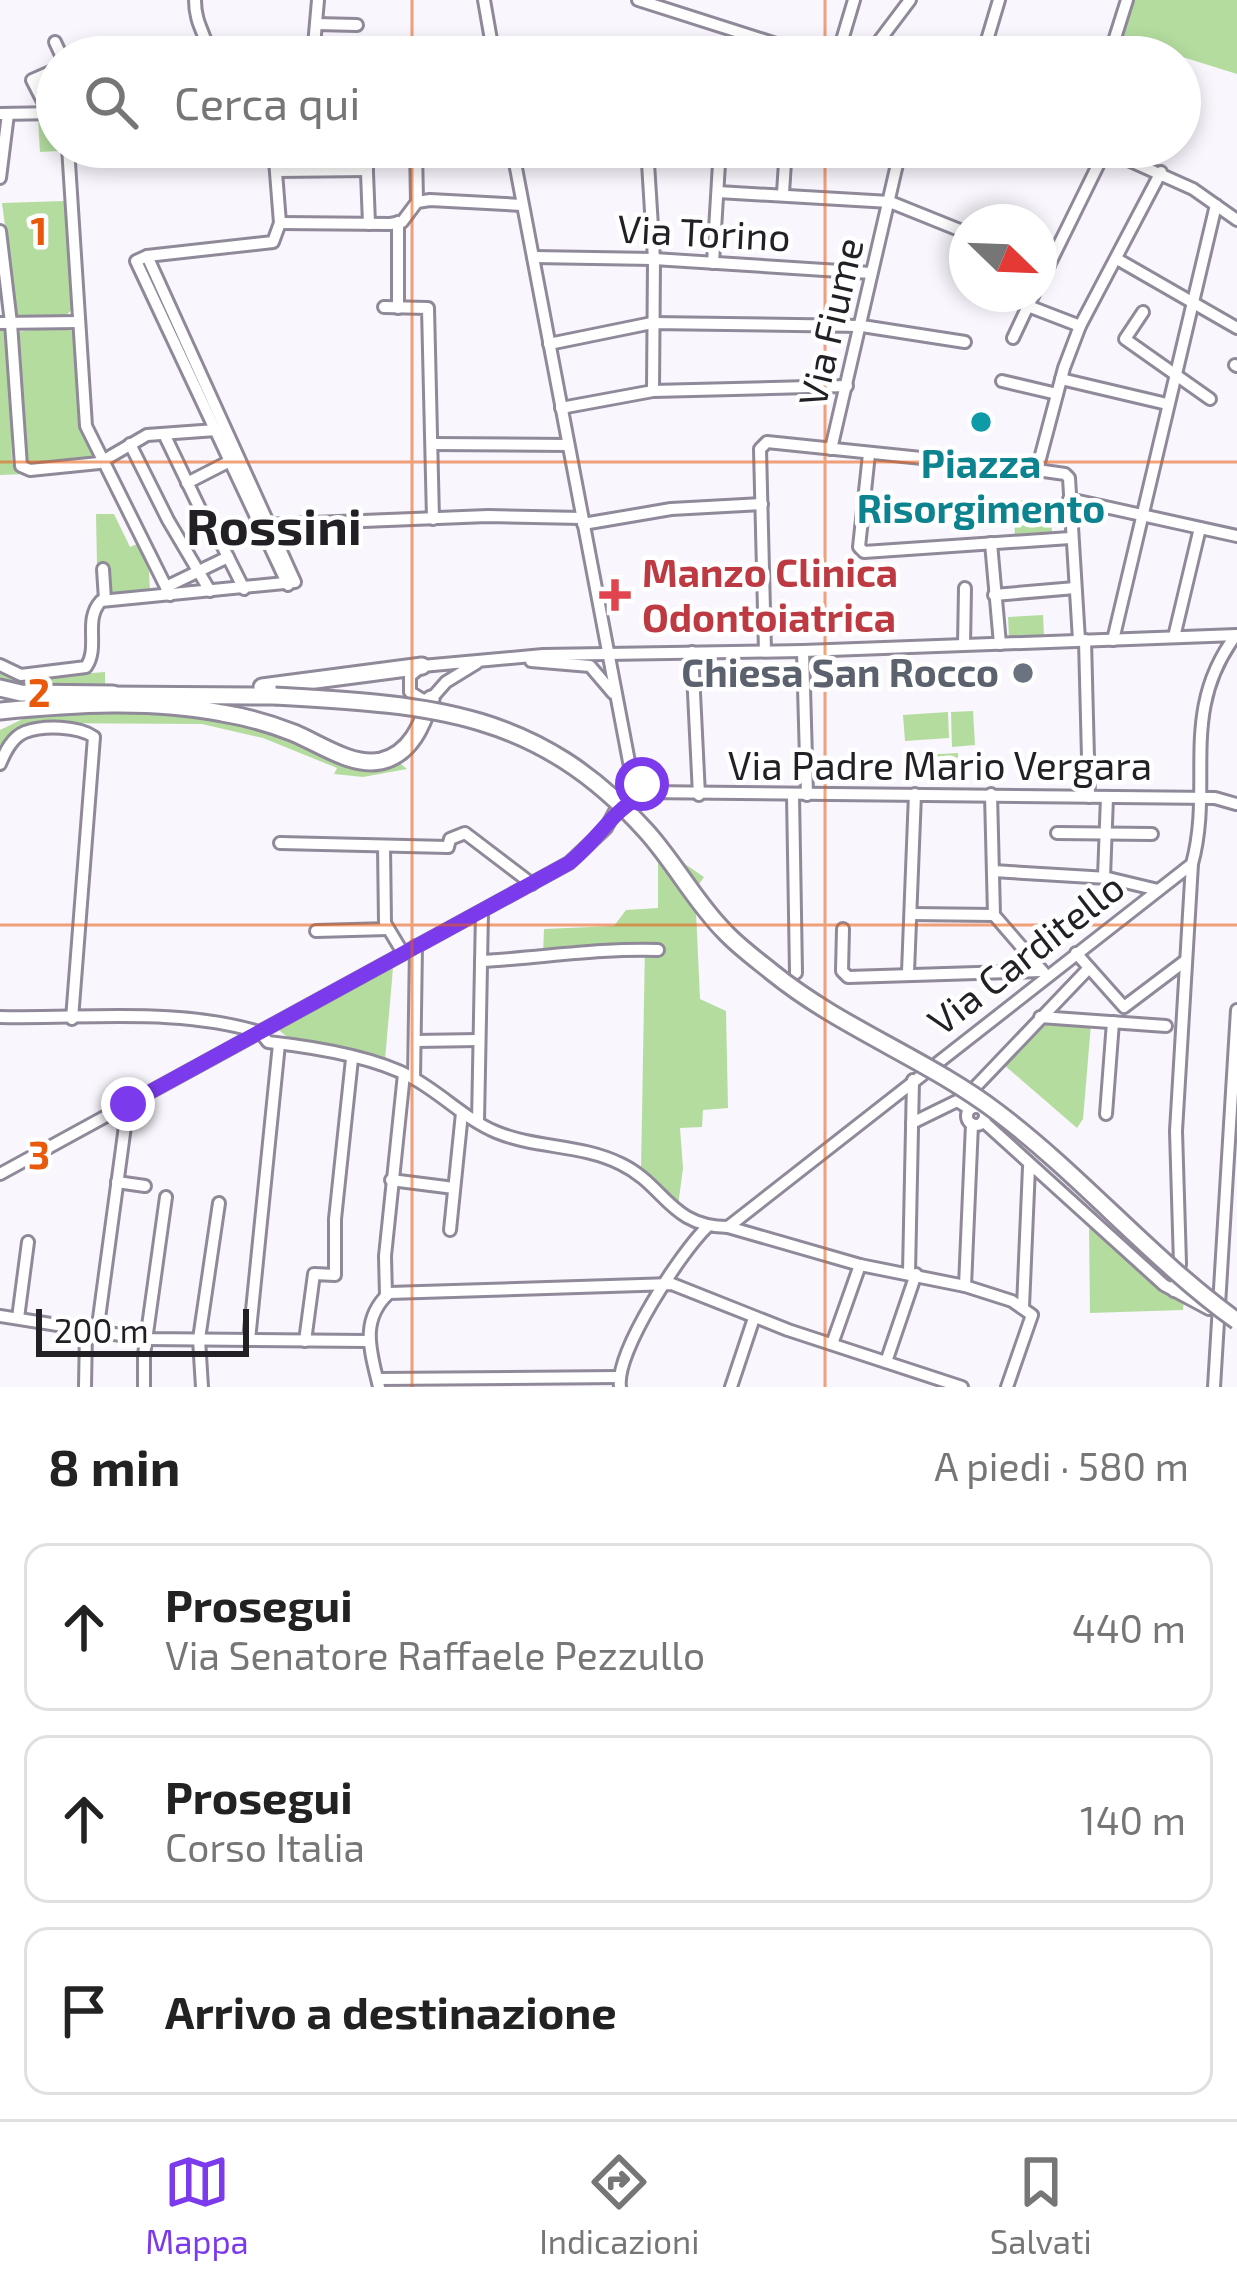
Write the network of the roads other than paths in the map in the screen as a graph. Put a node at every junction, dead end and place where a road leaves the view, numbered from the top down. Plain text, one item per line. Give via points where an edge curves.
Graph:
1 (195, 0) edge
2 (318, 0) edge
3 (484, 0) edge
4 (638, 0) edge
5 (854, 0) edge
6 (910, 0) edge
7 (999, 0) edge
8 (1127, 0) edge
9 (316, 24) junction
10 (357, 26) dead end
11 (203, 36) edge
12 (315, 36) edge
13 (490, 36) edge
14 (751, 36) edge
15 (843, 36) edge
16 (883, 36) edge
17 (988, 36) edge
18 (1116, 36) edge
19 (36, 113) edge
20 (4, 114) edge
21 (69, 168) edge
22 (276, 168) edge
23 (416, 168) edge
24 (516, 168) edge
25 (649, 168) edge
26 (719, 168) edge
27 (785, 168) edge
28 (897, 168) edge
29 (1093, 168) edge
30 (1151, 168) edge
31 (367, 170) joint
32 (276, 171) junction
33 (1161, 172) junction
34 (0, 178) edge
35 (718, 192) junction
36 (783, 194) junction
37 (417, 202) junction
38 (890, 202) junction
39 (522, 205) junction
40 (1216, 205) junction
41 (1237, 220) edge
42 (398, 222) junction
43 (280, 223) junction
44 (369, 224) junction
45 (949, 225) edge
46 (0, 231) edge
47 (1057, 238) edge
48 (533, 257) junction
49 (654, 259) junction
50 (1117, 259) junction
51 (713, 263) junction
52 (872, 273) junction
53 (1192, 298) junction
54 (384, 307) dead end
55 (398, 308) junction
56 (1025, 312) edge
57 (1054, 312) edge
58 (1142, 312) dead end
59 (79, 322) junction
60 (652, 322) junction
61 (6, 323) edge
62 (862, 326) junction
63 (1080, 326) junction
64 (1237, 328) edge
65 (1012, 338) dead end
66 (964, 342) dead end
67 (549, 344) junction
68 (1174, 373) junction
69 (1061, 379) junction
70 (1002, 381) dead end
71 (847, 386) junction
72 (653, 391) junction
73 (1057, 394) junction
74 (1210, 398) dead end
75 (1167, 404) junction
76 (562, 408) junction
77 (220, 428) junction
78 (164, 434) junction
79 (130, 444) junction
80 (432, 444) junction
81 (568, 445) junction
82 (832, 449) junction
83 (869, 454) junction
84 (103, 459) junction
85 (234, 459) junction
86 (1036, 470) junction
87 (187, 483) junction
88 (1069, 499) junction
89 (762, 504) junction
90 (1140, 515) junction
91 (433, 519) junction
92 (583, 521) junction
93 (265, 525) junction
94 (1200, 528) junction
95 (1237, 536) edge
96 (1070, 538) junction
97 (991, 543) junction
98 (228, 557) junction
99 (104, 568) dead end
100 (198, 571) junction
101 (965, 588) dead end
102 (1076, 588) junction
103 (244, 589) junction
104 (168, 591) junction
105 (210, 592) junction
106 (994, 595) junction
107 (105, 600) junction
108 (1237, 635) edge
109 (1174, 637) junction
110 (1082, 640) junction
111 (1113, 640) junction
112 (1000, 644) junction
113 (964, 645) junction
114 (765, 651) junction
115 (803, 651) junction
116 (692, 652) junction
117 (608, 655) junction
118 (510, 659) junction
119 (478, 663) junction
120 (0, 665) edge
121 (422, 666) junction
122 (0, 688) edge
123 (163, 694) junction
124 (431, 699) junction
125 (115, 700) junction
126 (617, 702) junction
127 (0, 706) edge
128 (66, 706) junction
129 (0, 727) edge
130 (0, 764) edge
131 (1237, 789) edge
132 (634, 790) junction
133 (915, 794) junction
134 (991, 794) junction
135 (699, 795) junction
136 (800, 795) junction
137 (1089, 797) junction
138 (1107, 797) junction
139 (1197, 798) junction
140 (1236, 805) edge
141 (1057, 832) dead end
142 (1105, 834) junction
143 (1152, 835) dead end
144 (280, 843) dead end
145 (384, 845) junction
146 (1192, 864) junction
147 (992, 871) junction
148 (1104, 877) junction
149 (532, 884) junction
150 (1158, 890) junction
151 (482, 912) junction
152 (910, 914) junction
153 (994, 915) junction
154 (388, 929) junction
155 (843, 929) dead end
156 (316, 931) dead end
157 (416, 946) junction
158 (658, 950) dead end
159 (403, 953) junction
160 (1076, 953) junction
161 (481, 961) junction
162 (1185, 961) junction
163 (1089, 968) junction
164 (908, 972) junction
165 (796, 973) dead end
166 (1045, 974) junction
167 (1237, 1010) edge
168 (1040, 1017) junction
169 (0, 1018) edge
170 (72, 1018) junction
171 (1113, 1022) junction
172 (1166, 1026) dead end
173 (260, 1032) junction
174 (479, 1040) junction
175 (415, 1041) junction
176 (276, 1043) junction
177 (352, 1059) junction
178 (409, 1076) junction
179 (913, 1080) junction
180 (982, 1080) junction
181 (128, 1104) junction
182 (462, 1113) junction
183 (973, 1113) junction
184 (1106, 1114) dead end
185 (478, 1122) junction
186 (912, 1123) junction
187 (1029, 1167) junction
188 (0, 1174) edge
189 (391, 1180) junction
190 (117, 1182) junction
191 (145, 1186) dead end
192 (1052, 1186) junction
193 (454, 1188) junction
194 (1028, 1190) junction
195 (166, 1197) dead end
196 (219, 1203) dead end
197 (707, 1227) junction
198 (728, 1227) junction
199 (1230, 1227) edge
200 (450, 1230) dead end
201 (28, 1242) dead end
202 (860, 1264) junction
203 (912, 1274) junction
204 (666, 1283) junction
205 (965, 1286) junction
206 (1174, 1291) junction
207 (1220, 1293) junction
208 (389, 1294) junction
209 (1204, 1304) junction
210 (1023, 1307) junction
211 (0, 1316) edge
212 (18, 1318) junction
213 (754, 1318) junction
214 (1218, 1318) junction
215 (1237, 1321) edge
216 (92, 1332) junction
217 (146, 1339) junction
218 (199, 1339) junction
219 (249, 1340) junction
220 (305, 1341) junction
221 (367, 1341) junction
222 (832, 1344) junction
223 (886, 1362) junction
224 (476, 1382) edge
225 (620, 1382) edge
226 (378, 1383) edge
227 (85, 1387) edge
228 (144, 1387) edge
229 (202, 1387) edge
230 (731, 1387) edge
231 (962, 1387) edge
232 (1007, 1387) edge
233 (1214, 1387) edge

1 - 11 street
2 - 9 street
3 - 13 street
4 - 14 street
5 - 15 street
6 - 16 street
7 - 17 street
8 - 18 street
9 - 10 street
9 - 12 street
19 - 20 street
20 - 34 street
21 - 59 street
22 - 32 street
23 - 37 street
24 - 39 street
25 - 49 street
26 - 35 street
27 - 36 street
28 - 38 street, Via Fiume
29 - 47 street
30 - 33 street
31 - 32 street
31 - 44 street
32 - 43 street
33 - 40 street
33 - 50 street
35 - 36 street
35 - 51 street
36 - 38 street
37 - 39 street
37 - 42 street
38 - 45 street
38 - 52 street, Via Fiume
39 - 48 street
40 - 41 street
40 - 53 street
42 - 44 street
42 - 55 street
43 - 44 street
43 - 77 street via 268,244 142,259
46 - 61 street
48 - 49 street, Via Torino
48 - 67 street
49 - 51 street, Via Torino
49 - 60 street
50 - 53 street
50 - 63 street
51 - 52 street, Via Torino
52 - 62 street, Via Fiume
53 - 64 street
53 - 68 street
54 - 55 street
55 - 80 street via 428,308
56 - 65 street
57 - 63 street
58 - 68 street via 1125,339
59 - 61 street
59 - 84 street via 86,426
60 - 62 street
60 - 67 street
60 - 72 street
61 - 84 street via 19,463 30,470
62 - 66 street
62 - 71 street, Via Fiume
63 - 69 street
67 - 76 street
68 - 74 street
68 - 75 street
69 - 73 street
69 - 75 street
70 - 73 street
71 - 72 street
71 - 82 street, Via Fiume
72 - 76 street
73 - 86 street
75 - 90 street
76 - 81 street
77 - 78 street
77 - 85 street
78 - 79 street
78 - 87 street
79 - 84 street
79 - 100 street
80 - 81 street
80 - 91 street
81 - 92 street
82 - 83 street, Via Fiume
82 - 89 street via 766,442
83 - 86 street, Via Fiume
83 - 97 street via 861,550
84 - 104 street
85 - 87 street
85 - 93 street
86 - 88 street via 1068,476
87 - 98 street
88 - 90 street
88 - 96 street
89 - 92 street
89 - 114 street
90 - 94 street
90 - 111 street
91 - 92 street
91 - 93 street
92 - 117 street
93 - 103 street via 292,584
94 - 95 street
94 - 109 street
96 - 97 street
96 - 102 street
97 - 106 street
98 - 100 street
98 - 103 street
99 - 107 street
100 - 104 street
100 - 105 street
101 - 113 street
102 - 106 street
102 - 110 street
103 - 105 street
104 - 105 street
104 - 107 street
106 - 112 street
107 - 120 street via 92,611 86,668 21,675
108 - 109 street
108 - 139 street via 1204,695
109 - 111 street
110 - 111 street
110 - 112 street
110 - 137 street
112 - 113 street
113 - 115 street
114 - 115 street
114 - 116 street
115 - 136 street
116 - 117 street
116 - 135 street
117 - 118 street
117 - 126 street
118 - 119 street
118 - 126 street via 584,664
119 - 121 street
119 - 124 street
121 - 123 highway
121 - 124 street via 408,684 416,698
122 - 125 highway
123 - 125 highway
123 - 215 highway, bridge via 407,704 487,722 557,754 649,834 724,932 778,976 997,1112
124 - 125 highway via 410,743 371,762 238,716
125 - 127 highway
125 - 128 highway
126 - 132 street
127 - 128 highway
128 - 129 highway
130 - 170 street via 26,732 78,728 94,737
131 - 140 street
132 - 135 street, Via Padre Mario Vergara
132 - 149 street via 583,853
133 - 134 street, Via Padre Mario Vergara
133 - 136 street, Via Padre Mario Vergara
133 - 152 street
134 - 137 street, Via Padre Mario Vergara
134 - 147 street
135 - 136 street, Via Padre Mario Vergara
136 - 165 street
137 - 138 street, Via Padre Mario Vergara
138 - 139 street, Via Padre Mario Vergara
138 - 142 street
139 - 140 street, Via Padre Mario Vergara
139 - 146 street
141 - 142 street
142 - 143 street
142 - 148 street
144 - 145 street
145 - 149 street via 448,847 465,833
145 - 154 street
146 - 150 street, Via Carditello
146 - 162 street
147 - 148 street
147 - 153 street
148 - 150 street
149 - 151 street
150 - 160 street, Via Carditello
151 - 157 street
151 - 161 street
152 - 153 street
152 - 164 street
153 - 166 street
154 - 156 street
154 - 159 street
155 - 164 street via 844,975
157 - 159 street
157 - 175 street
158 - 161 street
159 - 173 street
160 - 163 street
160 - 166 street, Via Carditello
161 - 174 street
162 - 163 street via 1124,1007
162 - 206 street
163 - 168 street
164 - 166 street
166 - 179 street, Via Carditello
167 - 199 street
168 - 171 street
168 - 180 street
169 - 170 street
170 - 173 street via 189,1018
171 - 172 street
171 - 184 street
173 - 176 street
173 - 181 street
174 - 175 street
174 - 185 street
175 - 178 street
176 - 177 street
176 - 219 street
177 - 178 street
177 - 220 street via 335,1275 314,1274
178 - 182 street
178 - 189 street
179 - 186 street
179 - 198 street, Via Carditello
180 - 183 street
180 - 183 street
181 - 188 street
181 - 190 street
182 - 185 street
182 - 193 street
183 - 186 street
183 - 187 street
183 - 205 street
185 - 197 street via 627,1166 681,1217
186 - 203 street
187 - 192 street
187 - 194 street
189 - 193 street
189 - 208 street
190 - 191 street
190 - 216 street
192 - 194 street
192 - 206 street
193 - 200 street
194 - 210 street
195 - 217 street
196 - 218 street
197 - 198 street
197 - 204 street
198 - 202 street
199 - 207 street
201 - 212 street
202 - 203 street
202 - 222 street
203 - 205 street
203 - 223 street
204 - 208 street
204 - 213 street
204 - 225 street via 621,1364
205 - 210 street
206 - 209 street
207 - 209 street
207 - 214 street
208 - 221 street
209 - 214 street
210 - 232 street via 1032,1315
211 - 212 street
212 - 216 street
213 - 222 street
213 - 230 street
214 - 233 street
216 - 217 street
216 - 227 street
217 - 218 street
217 - 228 street
218 - 219 street
218 - 229 street
219 - 220 street
220 - 221 street
221 - 226 street
222 - 223 street
223 - 231 street
224 - 225 street
224 - 226 street

